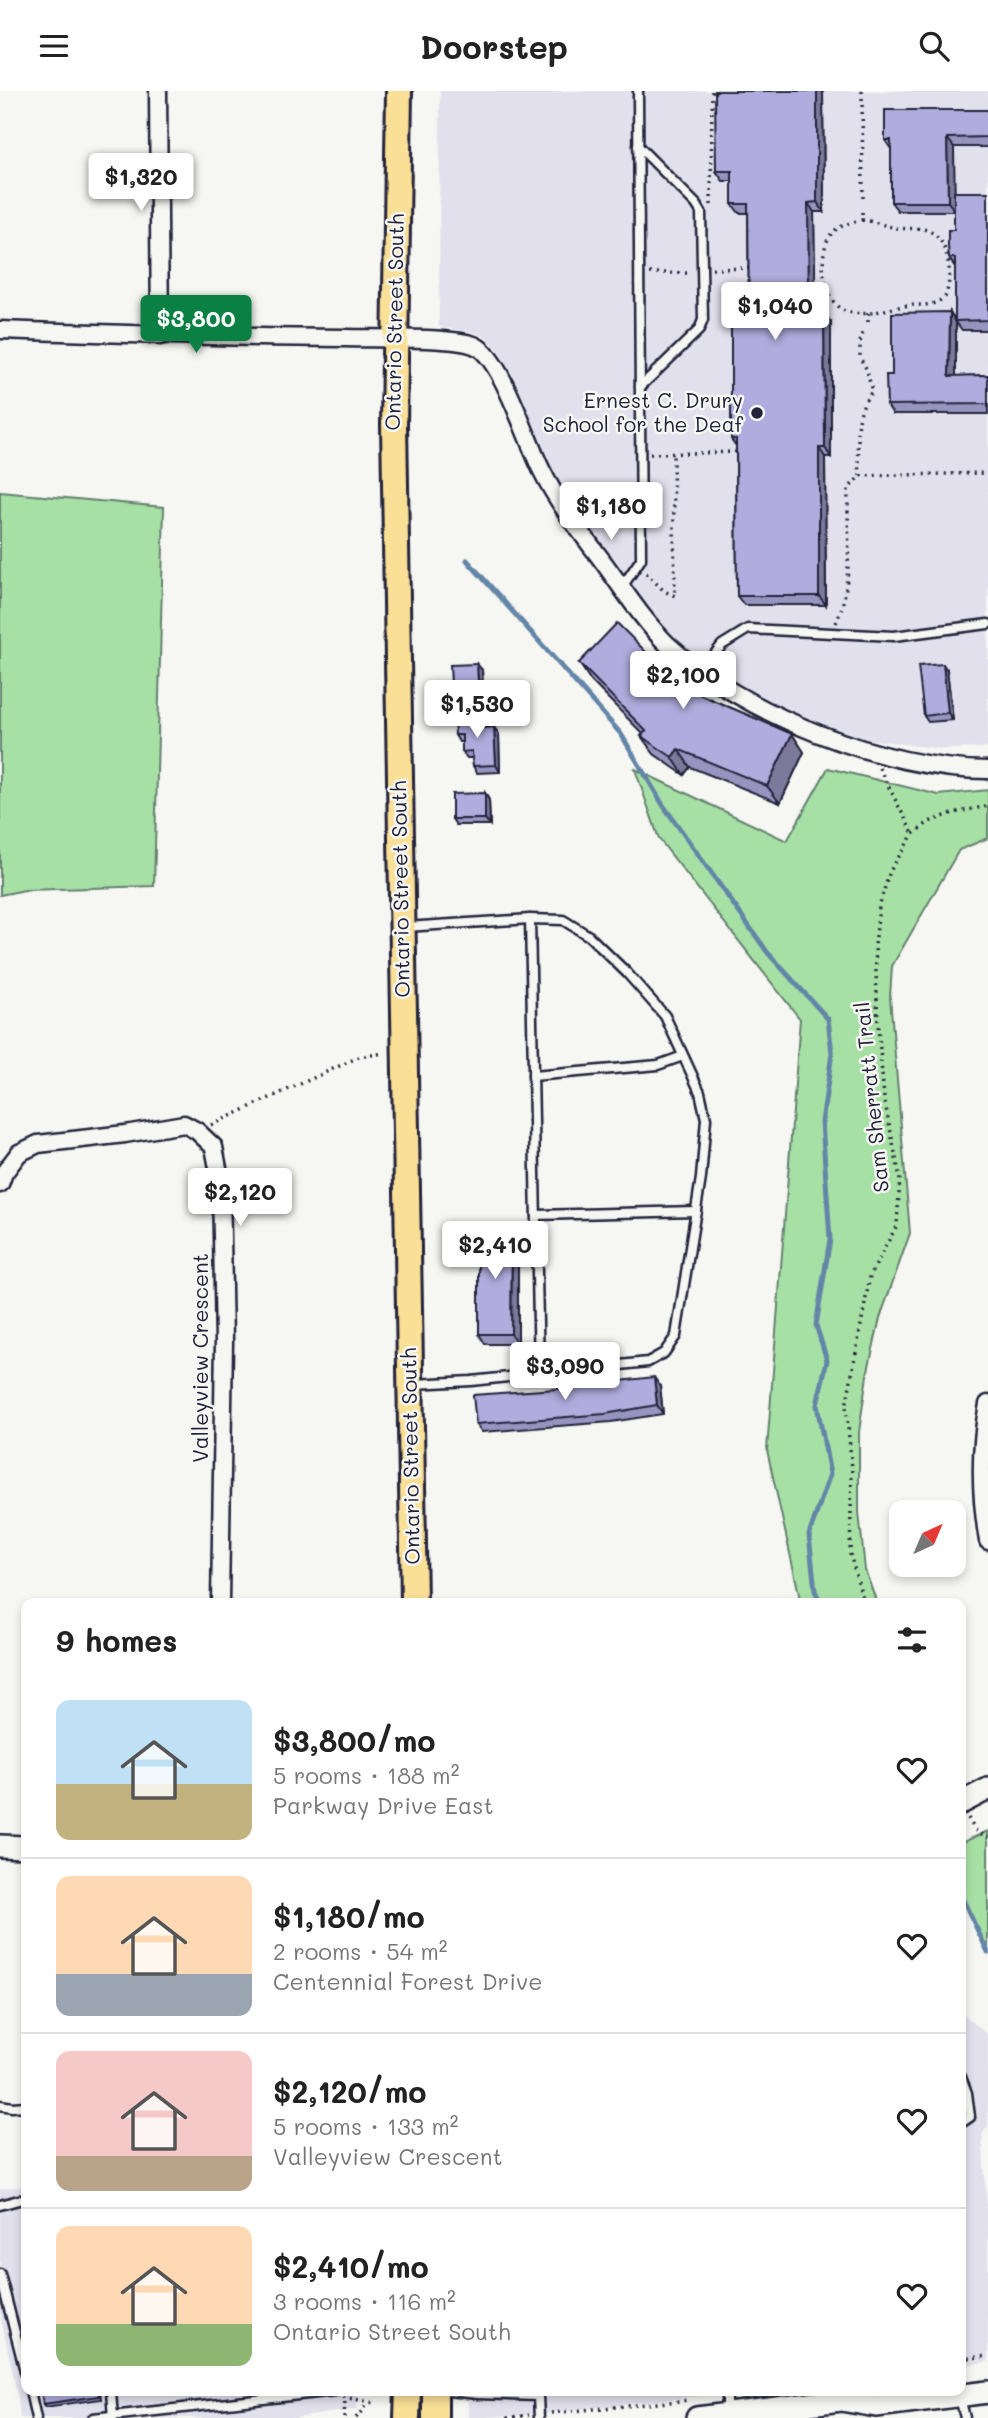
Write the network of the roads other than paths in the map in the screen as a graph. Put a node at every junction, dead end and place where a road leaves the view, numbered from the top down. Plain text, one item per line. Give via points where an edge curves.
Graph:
1 (158, 91) edge
2 (399, 91) edge
3 (638, 91) edge
4 (638, 146) junction
5 (0, 330) edge
6 (160, 336) junction
7 (394, 339) junction
8 (640, 387) junction
9 (622, 587) junction
10 (988, 624) edge
11 (700, 672) junction
12 (988, 770) edge
13 (530, 919) junction
14 (402, 927) junction
15 (683, 1056) junction
16 (533, 1076) junction
17 (0, 1184) edge
18 (696, 1211) junction
19 (536, 1215) junction
20 (539, 1374) junction
21 (410, 1384) junction
22 (988, 1404) edge
23 (988, 1541) edge
24 (220, 1598) edge
25 (414, 1598) edge
26 (988, 1790) edge
27 (966, 1806) edge
28 (0, 1846) edge
29 (21, 1847) edge
30 (966, 2090) edge
31 (0, 2105) edge
32 (21, 2106) edge
33 (966, 2120) edge
34 (21, 2199) edge
35 (0, 2205) edge
36 (0, 2274) edge
37 (21, 2356) edge
38 (988, 2392) edge
39 (966, 2393) edge
40 (31, 2396) edge
41 (111, 2396) edge
42 (246, 2396) edge
43 (260, 2396) edge
44 (293, 2396) edge
45 (408, 2396) edge
46 (435, 2396) edge
47 (538, 2396) edge
48 (946, 2396) edge
49 (960, 2396) edge
50 (260, 2400) junction
51 (727, 2401) edge
52 (247, 2402) junction
53 (875, 2412) edge
54 (113, 2416) edge
55 (539, 2416) edge
56 (36, 2418) edge
57 (93, 2418) edge
58 (407, 2418) edge
59 (435, 2418) edge
60 (697, 2418) edge
61 (857, 2418) edge
62 (965, 2418) edge

1 - 6 street
2 - 7 main road, Ontario Street South
3 - 4 lane
4 - 8 lane
4 - 8 lane via 701,212 703,320 699,330
5 - 6 street
6 - 7 street
7 - 9 street via 473,344 491,358 548,484
7 - 14 main road, Ontario Street South
8 - 9 lane via 641,559
9 - 11 street via 665,642
10 - 11 lane via 894,636 748,629 722,645
11 - 12 street via 731,694 795,724 874,753
13 - 14 lane
13 - 15 lane via 563,920 589,936 665,1016
13 - 16 lane
14 - 21 main road, Ontario Street South
15 - 16 lane via 658,1065
15 - 18 lane via 700,1092 706,1119
16 - 19 lane
17 - 24 street, Valleyview Crescent via 19,1153 38,1144 184,1124 214,1147 221,1184 224,1341
18 - 19 lane
18 - 20 lane via 676,1336 664,1353 648,1362
19 - 20 lane
20 - 21 lane
21 - 25 main road, Ontario Street South
22 - 23 street via 980,1476
26 - 27 main road
28 - 29 main road
30 - 33 lane via 970,2117
31 - 32 lane
34 - 35 lane
36 - 37 lane
38 - 39 main road
40 - 56 lane
41 - 54 lane
42 - 52 lane
43 - 50 lane
44 - 50 lane
45 - 58 main road
46 - 59 main road
47 - 55 lane
48 - 53 main road
49 - 62 lane
50 - 52 lane
51 - 53 main road via 841,2400
51 - 60 main road
52 - 54 lane
53 - 61 main road
54 - 57 lane

